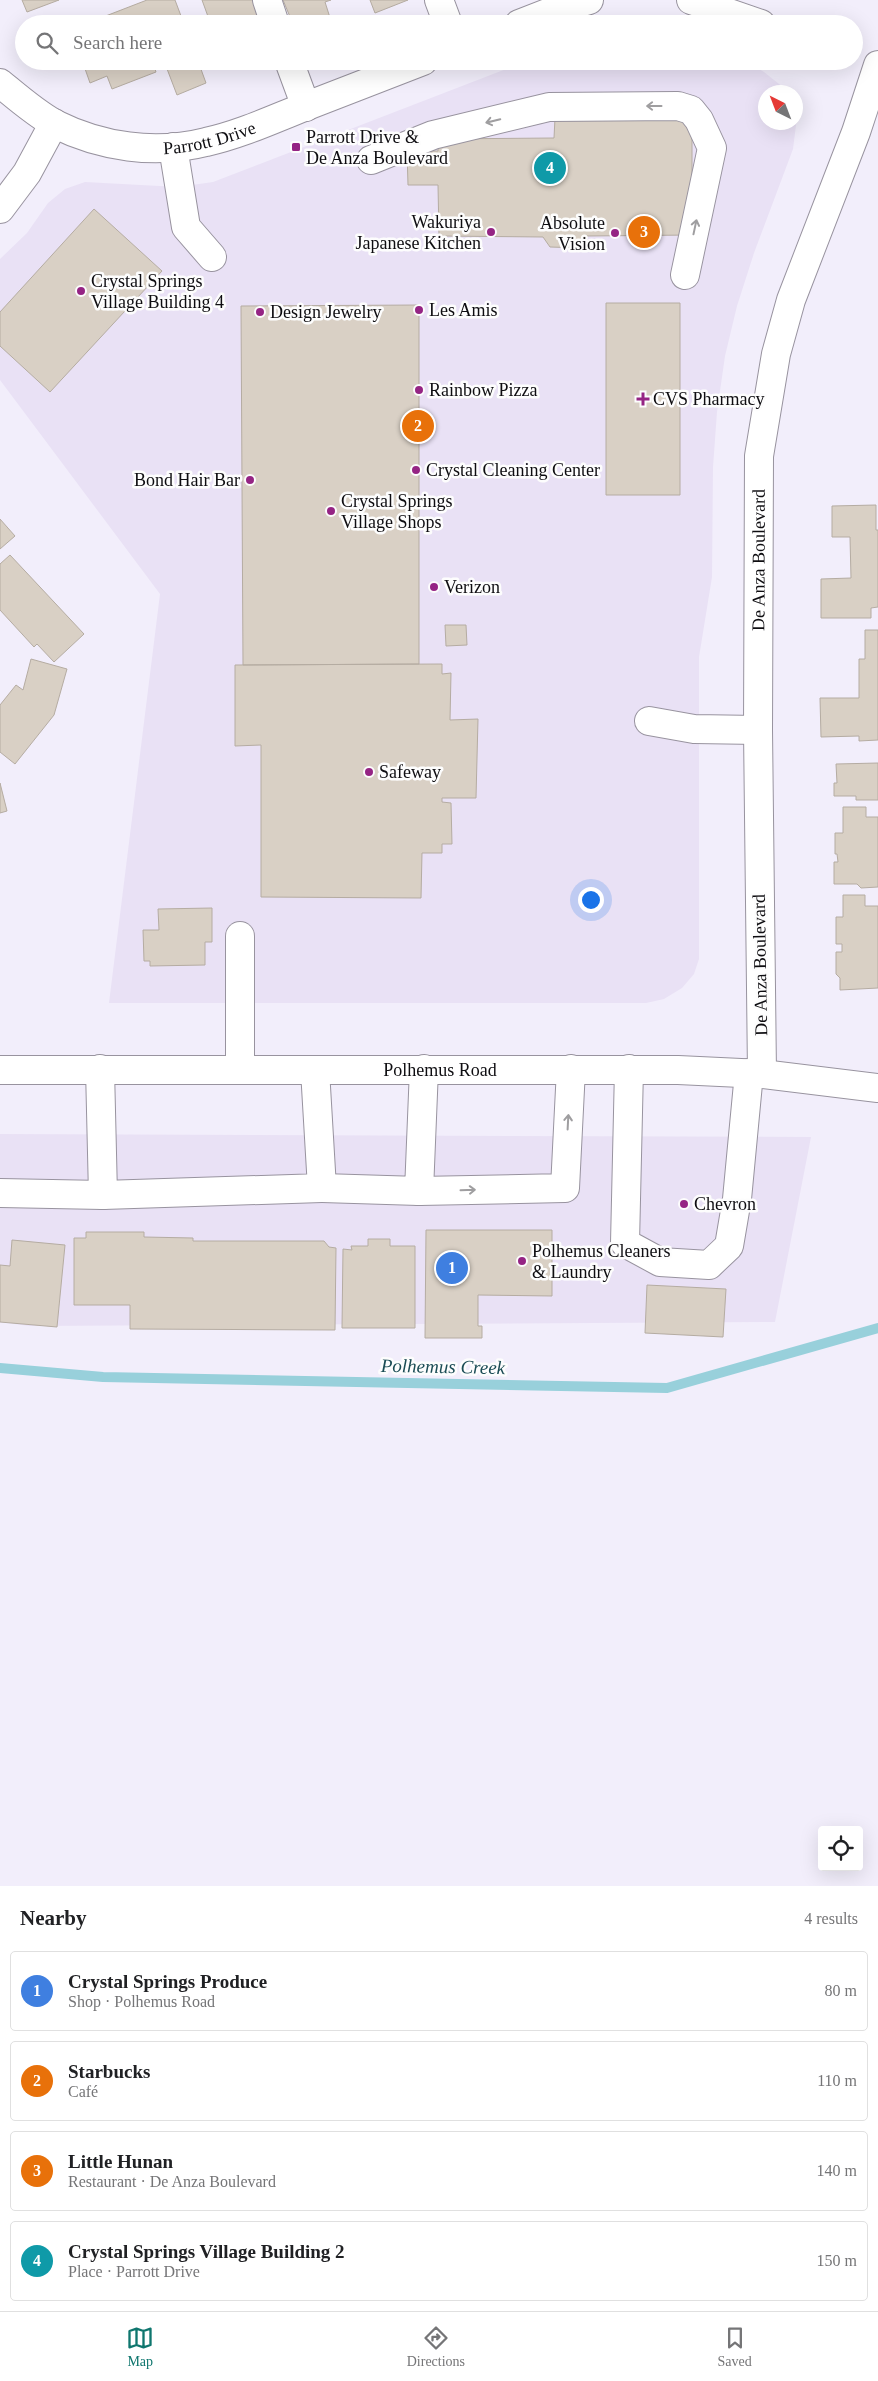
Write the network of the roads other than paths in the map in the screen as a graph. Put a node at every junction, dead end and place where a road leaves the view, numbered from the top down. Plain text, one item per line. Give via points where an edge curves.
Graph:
1 (267, 0) edge
2 (439, 0) edge
3 (589, 0) edge
4 (690, 0) edge
5 (749, 13) edge
6 (273, 15) edge
7 (445, 15) edge
8 (542, 15) edge
9 (870, 65) edge
10 (292, 70) edge
11 (400, 70) edge
12 (0, 83) edge
13 (306, 107) junction
14 (54, 123) junction
15 (173, 147) junction
16 (371, 160) dead end
17 (0, 209) edge
18 (212, 257) dead end
19 (685, 275) dead end
20 (649, 721) dead end
21 (758, 730) junction
22 (240, 936) dead end
23 (240, 1069) junction
24 (424, 1069) junction
25 (571, 1069) junction
26 (629, 1069) junction
27 (0, 1070) edge
28 (100, 1070) junction
29 (315, 1070) junction
30 (755, 1074) junction
31 (878, 1088) edge
32 (322, 1188) junction
33 (419, 1192) junction
34 (0, 1193) edge
35 (103, 1195) junction

1 - 6 street
2 - 7 street
3 - 8 street
4 - 5 street
9 - 21 street, De Anza Boulevard via 856,132 791,300 766,406 759,456
10 - 13 street
11 - 13 street, Parrott Drive
12 - 14 street, Parrott Drive via 24,104
13 - 15 street, Parrott Drive via 205,143
14 - 15 street, Parrott Drive via 108,143 140,148
14 - 17 street via 27,173
15 - 18 street via 186,227
19 -> 16 street via 712,148 691,110 678,106 549,107 433,135
20 - 21 street via 694,730
21 - 30 street, De Anza Boulevard
22 - 23 street
23 - 28 street, Polhemus Road
23 - 29 street, Polhemus Road
24 - 25 street, Polhemus Road
24 - 29 street, Polhemus Road
24 - 33 street
25 - 26 street, Polhemus Road
33 -> 25 street via 565,1188
26 - 30 street, Polhemus Road
26 - 30 street, De Anza Boulevard via 625,1244 660,1262 709,1265 729,1246
27 - 28 street, Polhemus Road
28 - 35 street
29 - 32 street
30 - 31 street, Polhemus Road
32 - 33 street
32 - 35 street
34 - 35 street

